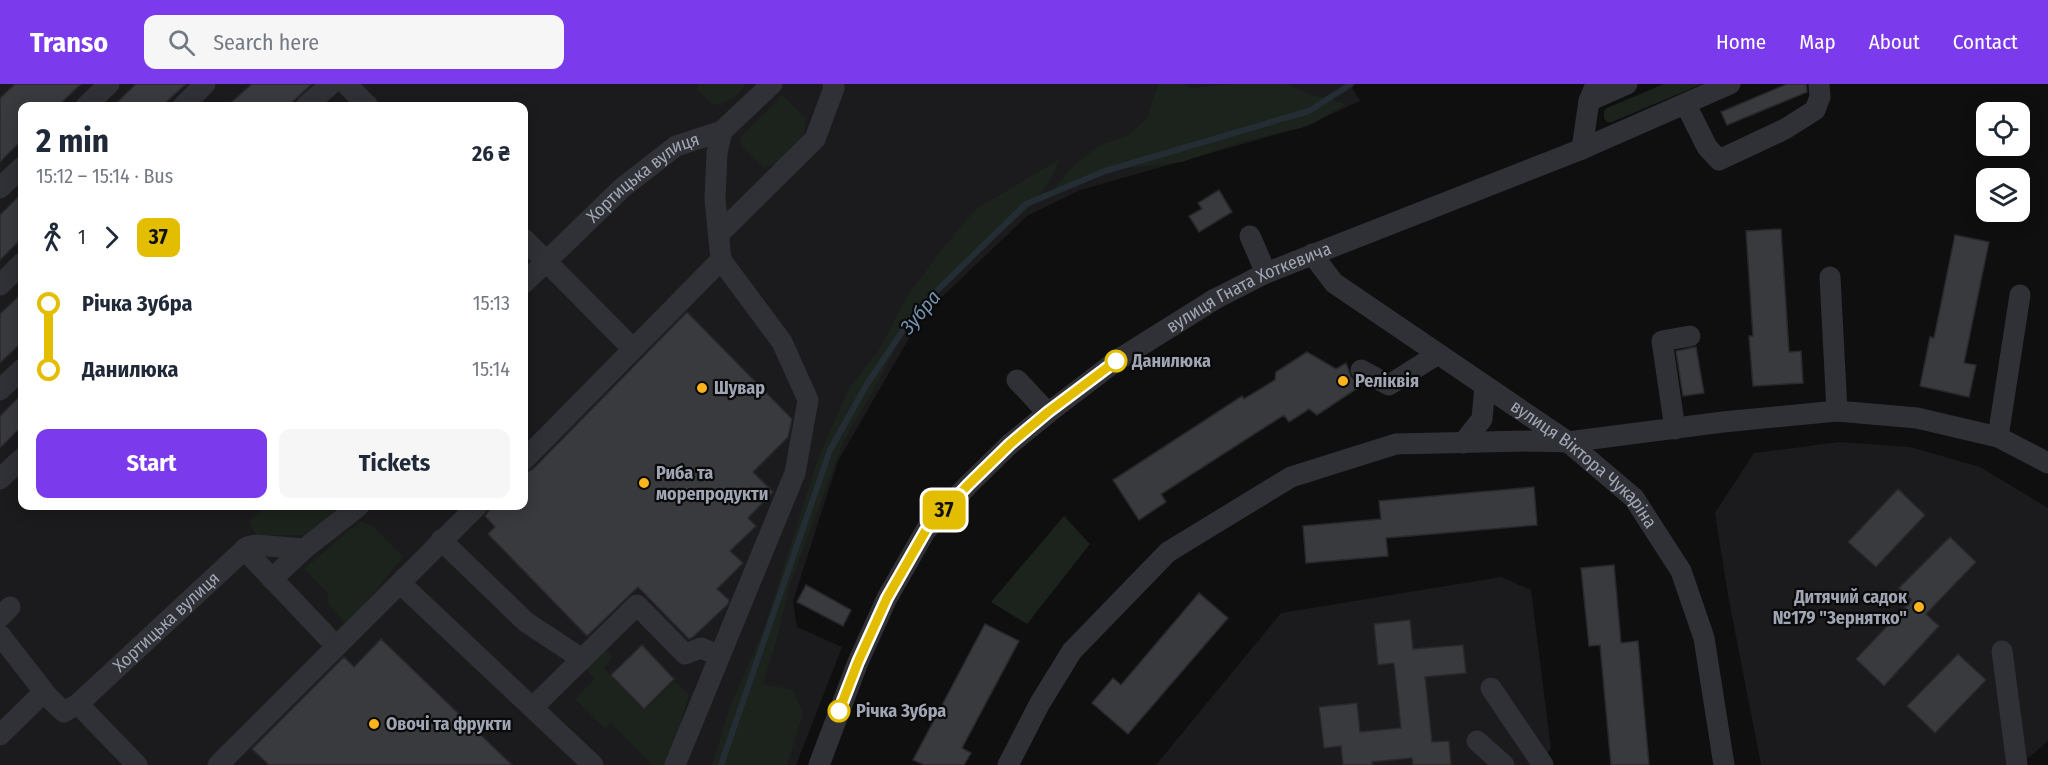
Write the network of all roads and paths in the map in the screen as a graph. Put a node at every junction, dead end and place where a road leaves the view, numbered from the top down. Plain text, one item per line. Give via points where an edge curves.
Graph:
1 (109, 84) edge
2 (205, 84) edge
3 (331, 84) edge
4 (346, 84) edge
5 (772, 84) edge
6 (833, 84) edge
7 (1627, 84) edge
8 (1730, 84) edge
9 (1819, 84) edge
10 (1592, 92) edge
11 (90, 102) edge
12 (187, 102) edge
13 (311, 102) edge
14 (364, 102) edge
15 (1686, 105) junction
16 (722, 131) junction
17 (1582, 149) junction
18 (18, 171) edge
19 (0, 188) edge
20 (719, 234) junction
21 (1250, 236) dead end
22 (528, 243) edge
23 (1312, 254) junction
24 (721, 260) junction
25 (546, 262) junction
26 (18, 267) edge
27 (1266, 273) junction
28 (1830, 277) dead end
29 (528, 279) edge
30 (0, 285) edge
31 (2020, 295) dead end
32 (1690, 336) dead end
33 (633, 349) junction
34 (1438, 354) junction
35 (1361, 370) dead end
36 (18, 373) edge
37 (1017, 380) dead end
38 (1485, 386) junction
39 (0, 390) edge
40 (1837, 411) junction
41 (1048, 412) junction
42 (1675, 429) junction
43 (1998, 437) junction
44 (1568, 442) junction
45 (1463, 443) junction
46 (528, 456) edge
47 (18, 462) edge
48 (2048, 463) edge
49 (0, 479) edge
50 (354, 510) edge
51 (473, 510) edge
52 (441, 540) junction
53 (244, 549) junction
54 (304, 549) junction
55 (272, 579) junction
56 (400, 583) junction
57 (0, 635) edge
58 (336, 646) junction
59 (2002, 651) dead end
60 (720, 656) junction
61 (582, 659) junction
62 (1491, 688) dead end
63 (44, 692) junction
64 (78, 704) junction
65 (533, 707) junction
66 (0, 735) edge
67 (1477, 741) dead end
68 (137, 765) edge
69 (218, 765) edge
70 (593, 765) edge
71 (675, 765) edge
72 (819, 765) edge
73 (1008, 765) edge
74 (1504, 765) edge
75 (1543, 765) edge
76 (1724, 765) edge
77 (2017, 765) edge

1 - 11 street
2 - 12 street
3 - 13 street
4 - 14 street
5 - 16 street, Хортицька вулиця
6 - 20 street via 815,139
7 - 10 street
8 - 15 street, вулиця Гната Хоткевича
9 - 15 street via 1815,110 1719,160 1707,147
10 - 17 street
15 - 17 street, вулиця Гната Хоткевича
16 - 20 street via 715,199
16 - 25 street, Хортицька вулиця via 676,146 622,188
17 - 23 street, вулиця Гната Хоткевича
18 - 19 street
20 - 24 street
21 - 27 street
22 - 25 street
23 - 27 street, вулиця Гната Хоткевича
23 - 34 street, вулиця Віктора Чукаріна via 1334,283
24 - 33 street
24 - 60 street via 782,342 808,400 795,473
25 - 29 street, Хортицька вулиця
25 - 33 street
26 - 30 street
27 - 41 street, вулиця Гната Хоткевича via 1127,353
28 - 40 street
31 - 43 street
32 - 42 street via 1662,341
33 - 46 street
34 - 35 street via 1389,385
34 - 38 street, вулиця Віктора Чукаріна
36 - 39 street
37 - 41 street
38 - 44 street, вулиця Віктора Чукаріна
38 - 45 street via 1482,419
40 - 42 street
40 - 43 street via 1917,418
41 - 72 street, вулиця Гната Хоткевича via 1002,452 926,530 887,598
42 - 44 street
43 - 48 street
44 - 45 street
44 - 76 street, вулиця Віктора Чукаріна via 1634,498 1681,571 1704,638
45 - 73 street via 1396,444 1292,477 1168,552 1072,651
47 - 49 street
50 - 54 street
51 - 52 street
52 - 56 street
52 - 61 street via 526,622
53 - 54 street via 256,545
53 - 55 street
53 - 64 street, Хортицька вулиця
54 - 55 street
55 - 58 street
56 - 58 street
56 - 65 street
57 - 63 street
58 - 69 street
59 - 77 street
60 - 61 street via 701,648 685,654 637,604
60 - 71 street
61 - 65 street
62 - 75 street
63 - 64 street via 64,712
63 - 66 street
64 - 68 street
65 - 70 street
67 - 74 street

